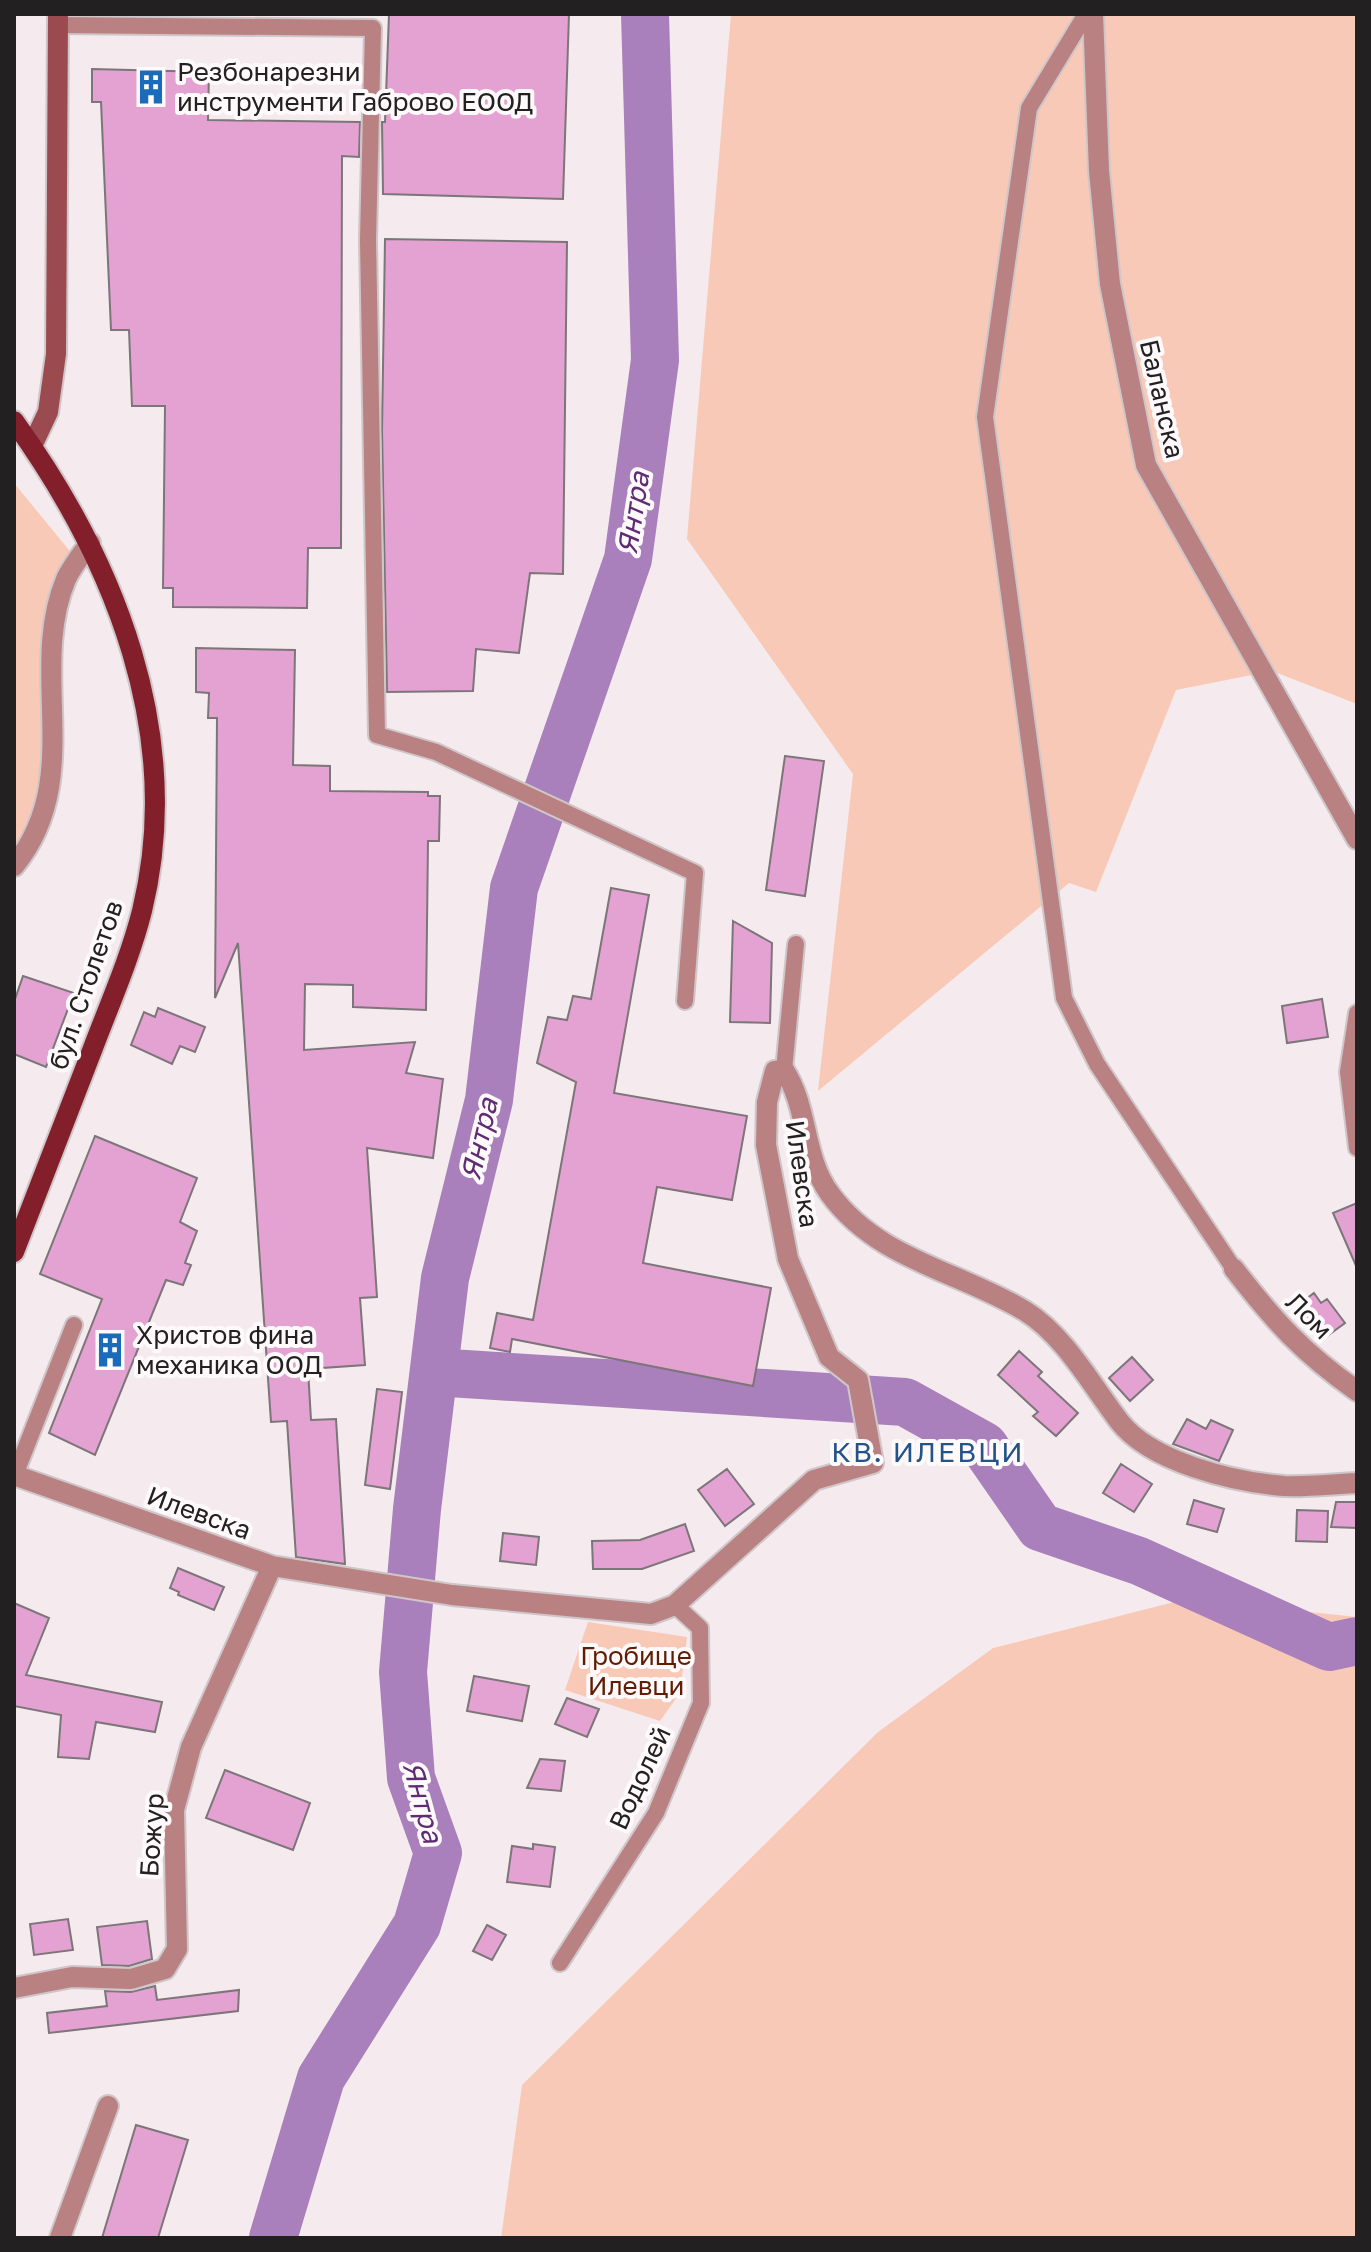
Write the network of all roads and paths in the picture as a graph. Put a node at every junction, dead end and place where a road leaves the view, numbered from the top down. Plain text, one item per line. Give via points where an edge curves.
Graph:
1 (1086, 14) edge
2 (1093, 14) edge
3 (58, 19) edge
4 (373, 21) edge
5 (14, 421) edge
6 (32, 446) junction
7 (90, 543) junction
8 (1357, 839) edge
9 (14, 866) edge
10 (796, 944) dead end
11 (685, 1001) dead end
12 (1357, 1013) edge
13 (784, 1070) junction
14 (1357, 1148) edge
15 (14, 1252) edge
16 (1234, 1269) joint
17 (74, 1325) dead end
18 (1357, 1391) edge
19 (15, 1475) edge
20 (1357, 1483) edge
21 (272, 1566) junction
22 (675, 1605) junction
23 (560, 1963) dead end
24 (14, 1988) edge
25 (108, 2106) dead end
26 (60, 2238) edge

1 - 16 lane via 1029,108 985,417 1064,998 1097,1064
2 - 8 street, Баланска via 1110,284 1146,465
3 - 4 lane
3 - 6 main road via 56,354 48,412
4 - 11 lane via 368,240 377,735 436,752 695,873
5 - 6 main road, бул. Столетов
6 - 7 main road, бул. Столетов
7 - 9 street via 67,577 59,603 50,787 41,822
7 - 15 main road, бул. Столетов via 137,660 153,763 150,856 142,909 125,963
10 - 13 lane
12 - 14 lane via 1348,1072
13 - 20 street, Илевска via 793,1084 810,1157 829,1193 861,1228 898,1253 1029,1313 1056,1338 1141,1443 1168,1458 1258,1483
13 - 22 street, Илевска via 775,1071 771,1083 766,1145 788,1259 829,1357 858,1380 873,1463 814,1480
16 - 18 street, Лом via 1275,1323
17 - 19 lane
19 - 21 street, Илевска
21 - 22 street, Илевска via 452,1595 651,1614
21 - 24 street, Божур via 191,1747 174,1810 177,1949 165,1969 131,1979 72,1977
22 - 23 lane, Водолей via 700,1628 701,1703 656,1813
25 - 26 street

